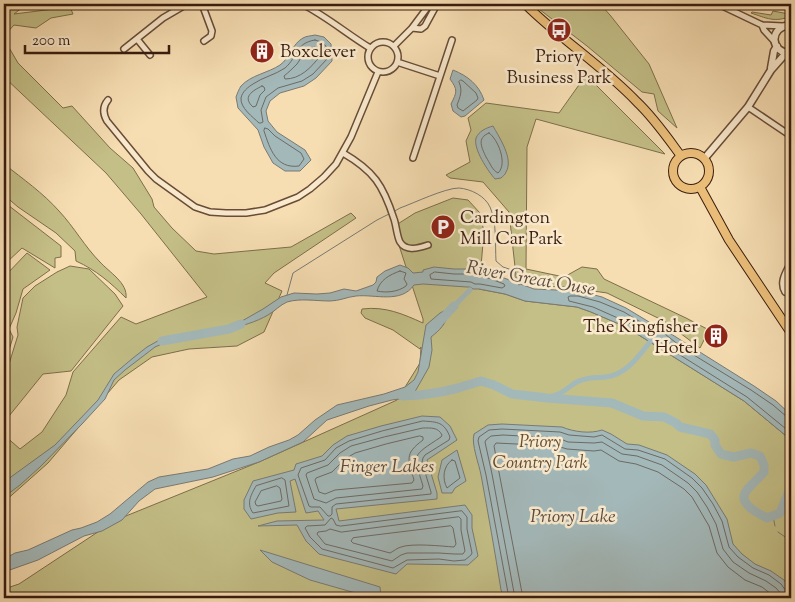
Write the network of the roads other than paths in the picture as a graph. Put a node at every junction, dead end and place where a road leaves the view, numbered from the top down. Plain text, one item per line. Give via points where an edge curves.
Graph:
1 (187, 4) edge
2 (202, 4) edge
3 (302, 4) edge
4 (430, 4) edge
5 (437, 4) edge
6 (524, 4) edge
7 (718, 4) edge
8 (788, 24) edge
9 (762, 25) junction
10 (412, 28) junction
11 (136, 38) junction
12 (452, 40) dead end
13 (204, 41) dead end
14 (776, 44) junction
15 (394, 46) junction
16 (370, 48) junction
17 (124, 49) dead end
18 (789, 53) edge
19 (150, 55) dead end
20 (398, 62) junction
21 (771, 70) junction
22 (378, 72) junction
23 (440, 76) junction
24 (108, 100) dead end
25 (748, 107) junction
26 (791, 136) edge
27 (343, 153) junction
28 (681, 156) junction
29 (413, 158) dead end
30 (704, 159) junction
31 (700, 187) junction
32 (428, 244) dead end
33 (791, 262) edge
34 (785, 292) dead end
35 (791, 334) edge

1 - 11 street
2 - 13 street via 212,31
3 - 16 street
4 - 10 street
5 - 10 street via 425,26
6 - 28 main road via 637,102
7 - 9 street
8 - 9 street
8 - 14 street via 776,33
9 - 14 street
10 - 15 street
11 - 17 street
11 - 19 street
12 - 23 street
14 - 18 street via 781,51
14 - 21 street
15 - 16 street via 380,42
15 - 20 street
16 - 22 street via 369,64
18 - 21 street
20 - 22 street via 389,71
20 - 23 street
21 - 25 street
22 - 27 street
23 - 29 street
24 - 27 street via 104,108 107,122 152,175 196,207 210,212 265,210 298,197 324,177
25 - 26 street
25 - 30 street
27 - 32 street via 373,175 384,192 400,242 413,249
28 - 30 main road via 693,153
28 - 31 main road via 673,167 676,182 683,188
30 - 31 main road via 709,172
31 - 35 main road via 729,240
33 - 34 street via 782,281

